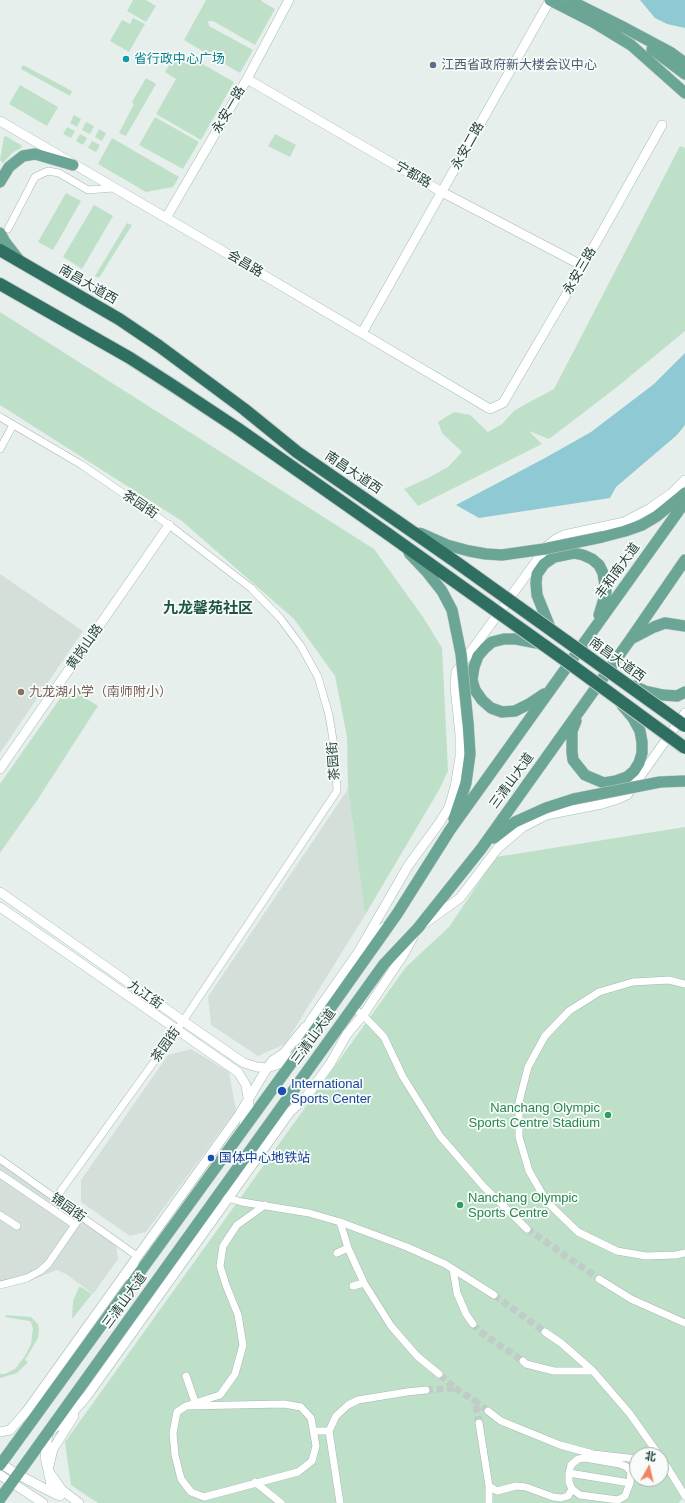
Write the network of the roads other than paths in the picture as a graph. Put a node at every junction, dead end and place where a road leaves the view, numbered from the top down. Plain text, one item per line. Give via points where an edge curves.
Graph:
1 (289, 0) edge
2 (550, 0) edge
3 (569, 0) edge
4 (625, 28) junction
5 (631, 45) junction
6 (685, 63) edge
7 (685, 74) edge
8 (247, 79) junction
9 (685, 82) edge
10 (685, 94) edge
11 (0, 121) edge
12 (662, 125) dead end
13 (74, 165) junction
14 (0, 182) edge
15 (113, 188) junction
16 (442, 192) junction
17 (166, 218) junction
18 (4, 231) edge
19 (0, 250) edge
20 (21, 262) junction
21 (583, 266) junction
22 (3, 287) edge
23 (362, 333) junction
24 (490, 409) joint
25 (0, 417) edge
26 (13, 425) junction
27 (0, 449) edge
28 (685, 480) edge
29 (685, 493) edge
30 (685, 502) edge
31 (169, 525) junction
32 (407, 528) junction
33 (393, 538) junction
34 (685, 560) edge
35 (685, 626) edge
36 (595, 627) junction
37 (551, 630) junction
38 (630, 640) junction
39 (542, 644) junction
40 (574, 656) joint
41 (620, 679) junction
42 (550, 690) junction
43 (685, 692) edge
44 (614, 696) junction
45 (581, 708) junction
46 (685, 714) edge
47 (685, 726) edge
48 (685, 748) edge
49 (0, 769) edge
50 (685, 781) edge
51 (450, 830) junction
52 (481, 848) junction
53 (0, 892) edge
54 (0, 907) edge
55 (397, 914) junction
56 (418, 928) junction
57 (360, 951) junction
58 (685, 984) edge
59 (352, 1008) junction
60 (362, 1015) junction
61 (183, 1021) junction
62 (310, 1021) junction
63 (177, 1030) junction
64 (298, 1054) junction
65 (267, 1068) junction
66 (248, 1098) junction
67 (241, 1132) junction
68 (0, 1159) edge
69 (217, 1165) junction
70 (0, 1174) edge
71 (188, 1185) junction
72 (223, 1197) junction
73 (55, 1198) junction
74 (265, 1205) junction
75 (81, 1216) junction
76 (1, 1217) edge
77 (340, 1222) junction
78 (75, 1225) junction
79 (17, 1226) dead end
80 (527, 1229) tunnel mouth
81 (348, 1248) junction
82 (337, 1253) dead end
83 (685, 1253) edge
84 (137, 1256) junction
85 (453, 1269) junction
86 (599, 1279) tunnel mouth
87 (364, 1282) junction
88 (0, 1285) edge
89 (353, 1286) dead end
90 (127, 1291) junction
91 (494, 1295) tunnel mouth
92 (685, 1323) edge
93 (473, 1324) tunnel mouth
94 (545, 1332) tunnel mouth
95 (523, 1362) tunnel mouth
96 (593, 1371) junction
97 (439, 1374) tunnel mouth
98 (186, 1376) dead end
99 (42, 1388) junction
100 (426, 1390) tunnel mouth
101 (87, 1396) junction
102 (195, 1402) junction
103 (186, 1406) junction
104 (488, 1411) tunnel mouth
105 (32, 1422) junction
106 (479, 1423) tunnel mouth
107 (314, 1431) junction
108 (329, 1431) junction
109 (0, 1432) edge
110 (48, 1433) junction
111 (0, 1438) edge
112 (654, 1447) edge
113 (592, 1456) junction
114 (626, 1458) joint
115 (620, 1464) junction
116 (0, 1467) edge
117 (48, 1470) junction
118 (629, 1470) edge
119 (669, 1470) edge
120 (569, 1473) junction
121 (14, 1478) junction
122 (255, 1482) junction
123 (629, 1483) edge
124 (489, 1486) junction
125 (629, 1486) edge
126 (572, 1489) junction
127 (60, 1496) junction
128 (685, 1496) edge
129 (0, 1499) edge
130 (43, 1503) edge
131 (70, 1503) edge
132 (79, 1503) edge
133 (281, 1503) edge
134 (340, 1503) edge
135 (489, 1503) edge

1 - 8 street, 永安一路
2 - 5 main road
2 - 16 street, 永安二路
3 - 4 main road
4 - 6 main road
4 - 7 main road
5 - 9 main road
5 - 10 main road
8 - 16 street, 宁都路
8 - 17 street, 永安一路
11 - 13 street, 会昌路
12 - 21 street, 永安三路
13 - 14 main road via 35,154 23,156 9,167
13 - 15 street, 会昌路
15 - 17 street, 会昌路
15 - 18 street via 88,190 59,173 48,170 35,177
16 - 21 street, 宁都路
16 - 23 street, 永安二路
17 - 23 street, 会昌路
18 - 20 main road via 5,242
19 - 20 highway, 南昌大道西
20 - 32 highway, 南昌大道西, bridge via 119,319 159,346 297,452
21 - 24 street, 永安三路 via 503,403
22 - 33 highway via 130,358 179,389
23 - 24 street, 会昌路
25 - 26 street, 茶园街
26 - 27 street
26 - 31 street, 茶园街 via 82,465
28 - 57 street via 649,509 624,522 564,535 548,545 456,672 460,757 449,807 408,866
29 - 32 main road, bridge via 642,525 602,537 518,553 486,554 447,545
30 - 36 main road, 丰和南大道
31 - 49 street, 黄岗山路
31 - 61 street, 茶园街 via 251,588 280,618 301,646 318,677 329,715 336,760 336,791
32 - 37 highway, 南昌大道西, bridge
33 - 39 highway, bridge
33 - 51 main road, bridge via 442,591 452,610 461,654 470,754 466,783
34 - 38 main road
35 - 38 main road via 665,623
36 - 37 main road via 606,592 603,573 592,559 574,553 554,556 537,574 537,596
36 - 40 main road, 丰和南大道
37 - 41 highway, 南昌大道西, bridge
38 - 45 main road, 三清山大道
39 - 42 main road via 516,639 492,642 478,656 472,680 482,700 490,708 502,712 515,711
39 - 44 highway, bridge
40 - 42 main road, 三清山大道
41 - 43 main road, bridge via 657,694 677,696
41 - 47 highway, 南昌大道西, bridge
42 - 51 main road, 三清山大道
44 - 45 main road, bridge via 633,718 642,742 639,763 627,777 604,783 585,775 573,760 572,731
44 - 48 highway, bridge
45 - 52 main road, 三清山大道
46 - 56 street via 626,795 608,802 546,816 523,827 498,848 460,898
50 - 52 main road, bridge via 660,782 574,799 546,808 515,822
51 - 55 main road, 三清山大道
52 - 56 main road, 三清山大道
53 - 61 street, 九江街
54 - 63 street, 九江街
55 - 57 street
55 - 64 main road, 三清山大道
56 - 59 main road, 三清山大道 via 384,964
56 - 60 street via 402,957
57 - 62 street
58 - 83 street via 669,980 634,982 600,992 569,1011 541,1043 528,1067 519,1102 519,1137 529,1172 547,1202 578,1232 617,1251 646,1256
59 - 60 street
59 - 72 main road, 三清山大道
60 - 72 street via 306,1097 290,1112
60 - 80 street via 384,1037 403,1077 440,1136 484,1187
61 - 63 street, 茶园街
61 - 65 street, 九江街 via 244,1063
62 - 64 street
62 - 65 street via 284,1053
63 - 66 street, 九江街 via 238,1072 246,1085
63 - 73 street, 茶园街
64 - 65 street
64 - 67 main road, 三清山大道
65 - 66 street
66 - 67 street, 九江街 via 249,1114
66 - 71 street via 239,1115
67 - 69 main road, 三清山大道
68 - 73 street, 锦园街
69 - 71 street
69 - 90 main road, 三清山大道
70 - 78 street
71 - 84 street
72 - 74 street
72 - 101 street
72 - 110 main road, 三清山大道
73 - 75 street, 锦园街
74 - 77 street
74 - 102 street via 237,1225 223,1246 220,1266 238,1315 243,1345 235,1374 220,1395
75 - 78 street
75 - 84 street, 锦园街
76 - 79 street
77 - 81 street
77 - 85 street via 407,1247
78 - 88 street via 48,1264 40,1271 27,1278
81 - 82 street
81 - 87 street
84 - 90 street
84 - 99 street
85 - 91 street
85 - 93 street via 457,1293
86 - 92 street via 631,1299
87 - 89 street
87 - 97 street via 391,1326 417,1356
90 - 105 main road, 三清山大道
94 - 96 street
95 - 96 street via 554,1371
96 - 112 street via 630,1414
98 - 102 street
99 - 105 street
99 - 109 street via 17,1423 10,1430
100 - 108 street via 358,1400 336,1416
101 - 110 street via 67,1419
101 - 117 street via 53,1449
102 - 103 street
103 - 107 street via 284,1404 301,1407 311,1418
103 - 122 street via 177,1412 173,1433 181,1479 192,1492 204,1497
104 - 113 street via 501,1421
105 - 111 street
105 - 116 main road, 三清山大道
106 - 124 street
107 - 108 street
107 - 122 street via 316,1446 312,1461 298,1472
108 - 134 street
110 - 117 street via 45,1457
110 - 121 main road, 三清山大道
113 - 114 street
113 - 115 street
113 - 120 street via 578,1459 571,1465
114 - 115 street
115 - 118 street
116 - 121 street
117 - 127 street via 51,1485
117 - 132 street via 62,1490
119 - 128 street
120 - 123 street
120 - 126 street
121 - 127 street
121 - 129 main road, 三清山大道
121 - 130 street
122 - 133 street
124 - 126 street via 497,1491 516,1486 526,1487 560,1498 568,1496
124 - 135 street
125 - 126 street via 625,1496 618,1500 580,1495
127 - 131 street

